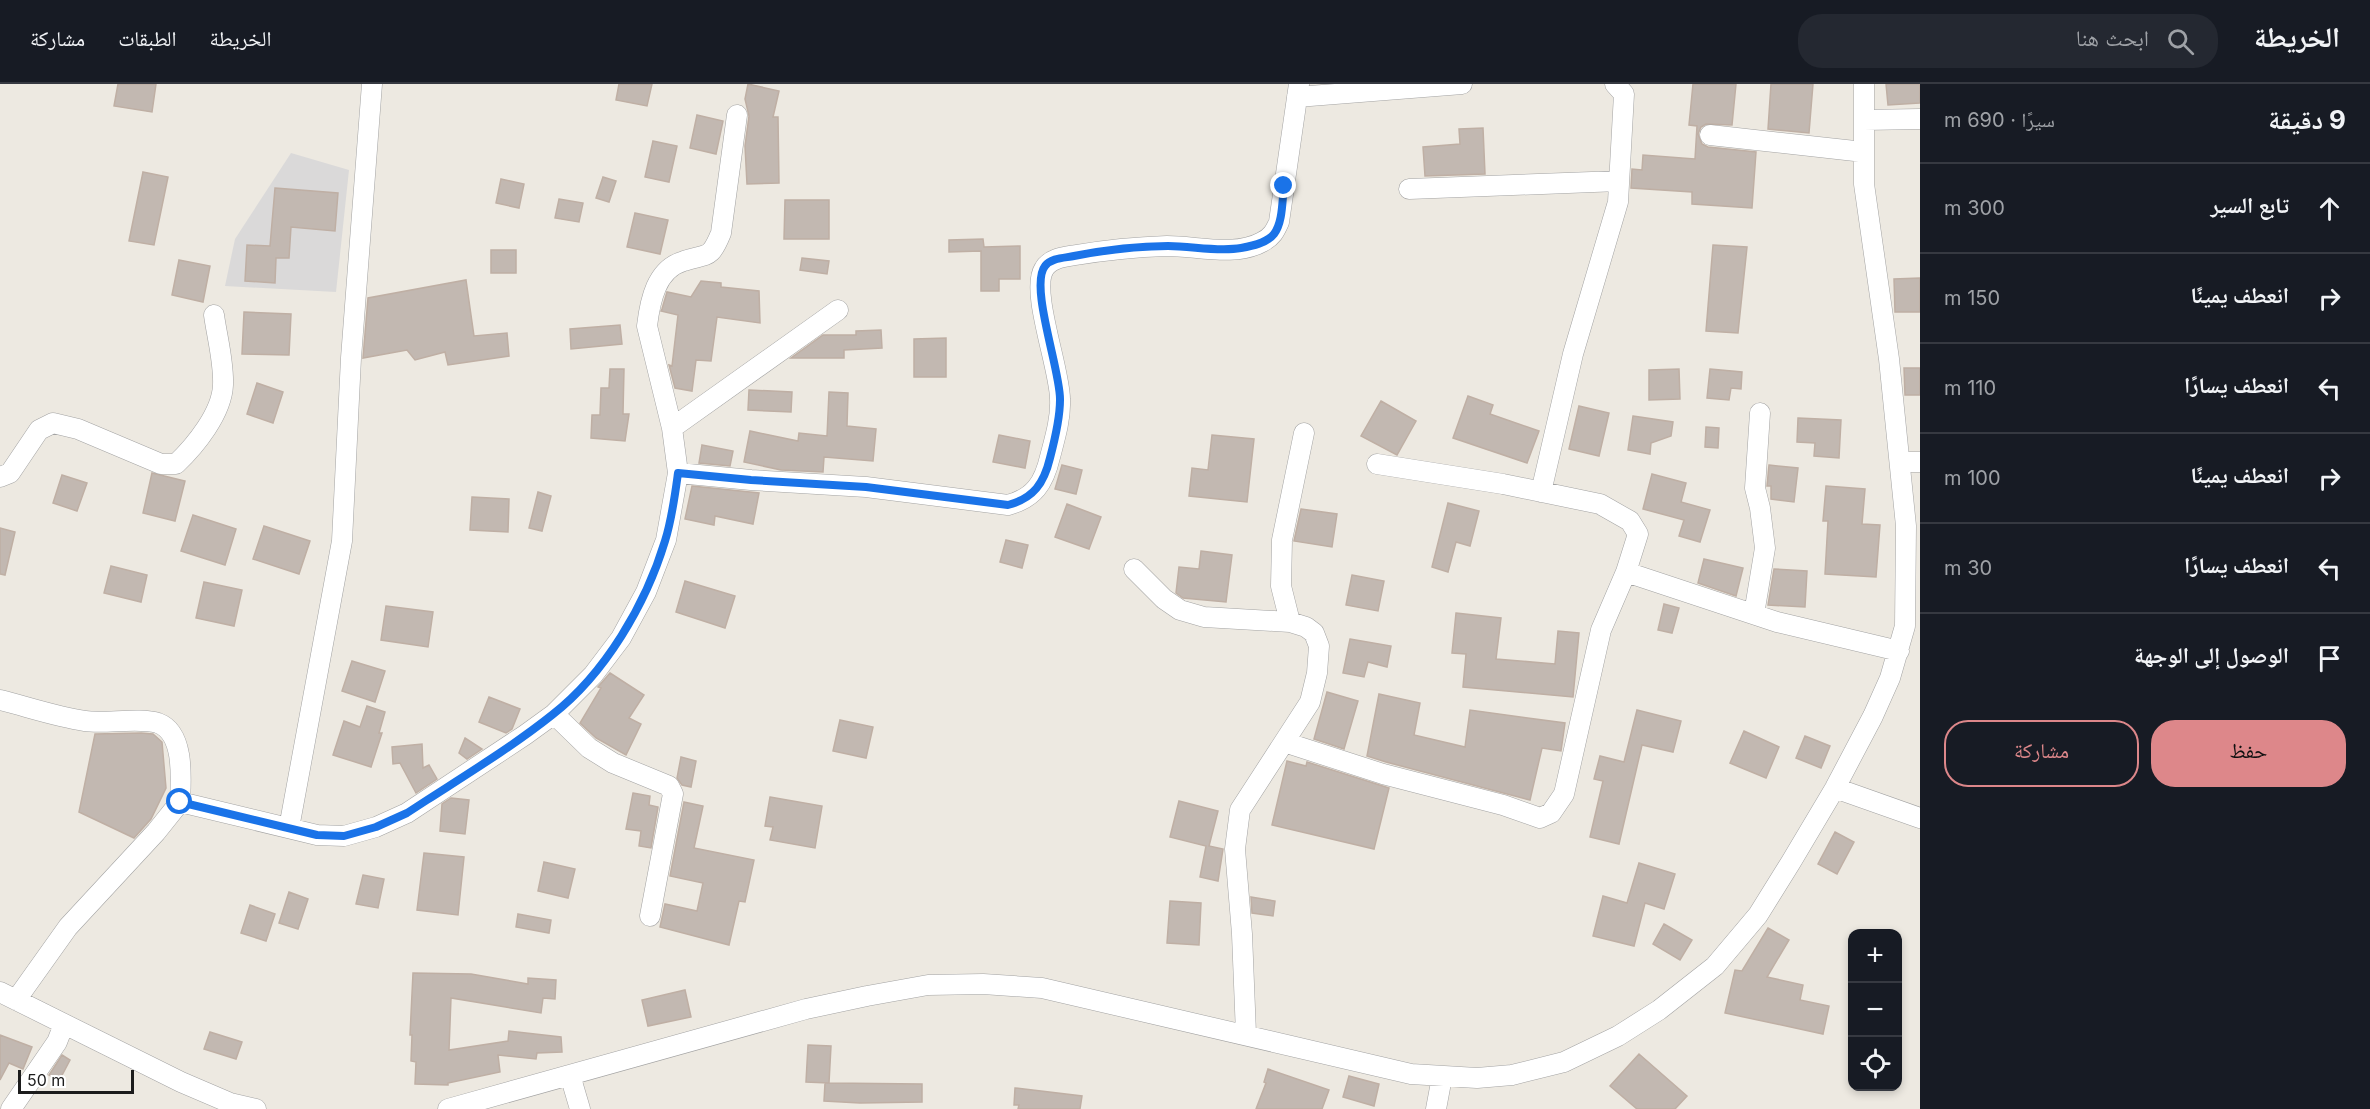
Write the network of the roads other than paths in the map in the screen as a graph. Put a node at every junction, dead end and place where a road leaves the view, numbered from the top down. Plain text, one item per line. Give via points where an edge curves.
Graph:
1 (372, 84) edge
2 (1462, 84) edge
3 (1615, 84) edge
4 (1864, 84) edge
5 (1298, 90) edge
6 (737, 115) dead end
7 (1920, 119) edge
8 (1864, 120) junction
9 (1710, 135) dead end
10 (1864, 152) junction
11 (1619, 181) junction
12 (1409, 189) dead end
13 (838, 310) dead end
14 (214, 315) dead end
15 (1760, 413) dead end
16 (672, 428) junction
17 (1304, 434) dead end
18 (1900, 462) junction
19 (1920, 462) edge
20 (1377, 464) dead end
21 (678, 473) junction
22 (0, 477) edge
23 (1541, 492) junction
24 (1134, 569) dead end
25 (1626, 572) junction
26 (1754, 614) junction
27 (1290, 622) junction
28 (1899, 651) junction
29 (0, 700) edge
30 (554, 714) junction
31 (1284, 742) junction
32 (1835, 788) junction
33 (180, 802) junction
34 (1920, 818) edge
35 (289, 828) junction
36 (650, 916) dead end
37 (8, 996) edge
38 (64, 1023) junction
39 (1246, 1034) junction
40 (570, 1075) junction
41 (1442, 1077) junction
42 (229, 1106) edge
43 (11, 1109) edge
44 (256, 1109) edge
45 (448, 1109) edge
46 (580, 1109) edge
47 (1436, 1109) edge

1 - 35 street via 351,358 342,541
2 - 5 street
3 - 11 street via 1624,94
4 - 8 street
5 - 21 street via 1279,222 1273,235 1239,249 1168,246 1103,250 1054,259 1045,265 1041,274 1042,298 1060,399 1047,472 1024,501 1008,505 866,487
6 - 16 street via 716,247 707,256 682,261 669,269 655,286 648,311 647,326
7 - 8 street
8 - 10 street
9 - 10 street
10 - 18 street via 1864,184
11 - 12 street
11 - 23 street via 1618,202 1573,354
13 - 16 street
14 - 22 street via 223,386 212,421 176,464 161,464 78,429 53,423 39,430 10,473
15 - 26 street via 1755,488 1765,548
16 - 21 street
17 - 27 street via 1282,540 1281,586
18 - 19 street
18 - 28 street via 1906,526 1906,593
20 - 23 street
21 - 30 street via 666,540 646,592 621,638 593,675
23 - 25 street via 1600,504 1630,521 1638,534
24 - 27 street via 1180,610 1204,617
25 - 26 street
25 - 31 street via 1601,630 1564,794 1551,813 1540,818
26 - 28 street
27 - 31 street via 1314,633 1319,646 1310,702
28 - 32 street via 1873,716
29 - 33 street via 86,721 158,723 169,729 176,740
30 - 35 street via 407,813 376,827 344,836
30 - 36 street via 590,748 613,763 672,789
31 - 39 street via 1240,810 1235,849
32 - 34 street
32 - 41 street via 1758,915 1716,966 1659,1010 1618,1036 1564,1062 1512,1076
33 - 35 street
33 - 37 street
37 - 38 street
38 - 42 street
38 - 43 street via 57,1042
39 - 40 street via 1042,988 928,985 806,1009
39 - 41 street via 1411,1074
40 - 45 street
40 - 46 street
41 - 47 street
42 - 44 street

